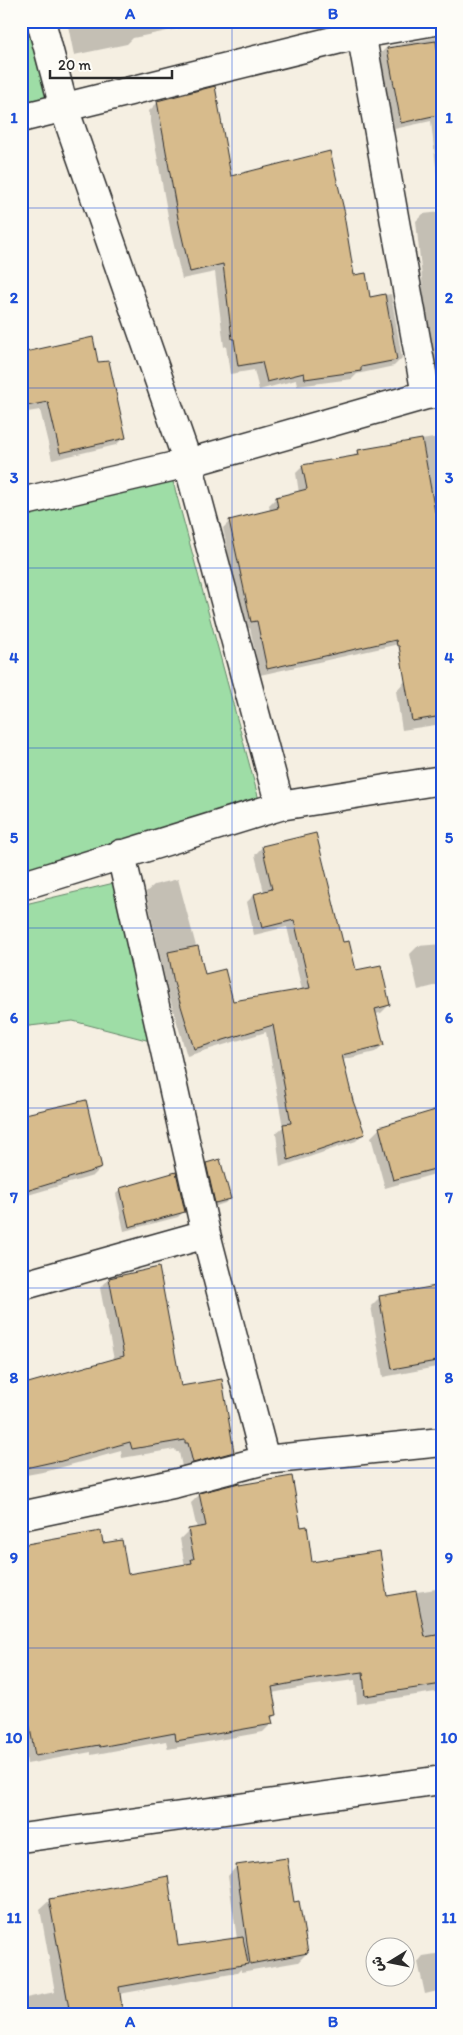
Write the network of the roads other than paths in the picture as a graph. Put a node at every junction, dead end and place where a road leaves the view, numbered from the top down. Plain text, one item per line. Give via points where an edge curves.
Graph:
1 (41, 21) edge
2 (435, 21) edge
3 (360, 28) edge
4 (64, 108) junction
5 (21, 118) edge
6 (434, 394) edge
7 (188, 463) junction
8 (21, 502) edge
9 (442, 780) edge
10 (280, 806) junction
11 (121, 854) junction
12 (21, 886) edge
13 (206, 1234) junction
14 (21, 1286) edge
15 (442, 1442) edge
16 (265, 1460) junction
17 (21, 1516) edge
18 (442, 1780) edge
19 (21, 1838) edge

1 - 4 street
2 - 3 street
3 - 4 street
3 - 6 street
4 - 5 street
4 - 7 street
6 - 7 street
7 - 8 street
7 - 10 street
9 - 10 street
10 - 11 street
11 - 12 street
11 - 13 street
13 - 14 street
13 - 16 street
15 - 16 street
16 - 17 street via 177,1483
18 - 19 street

